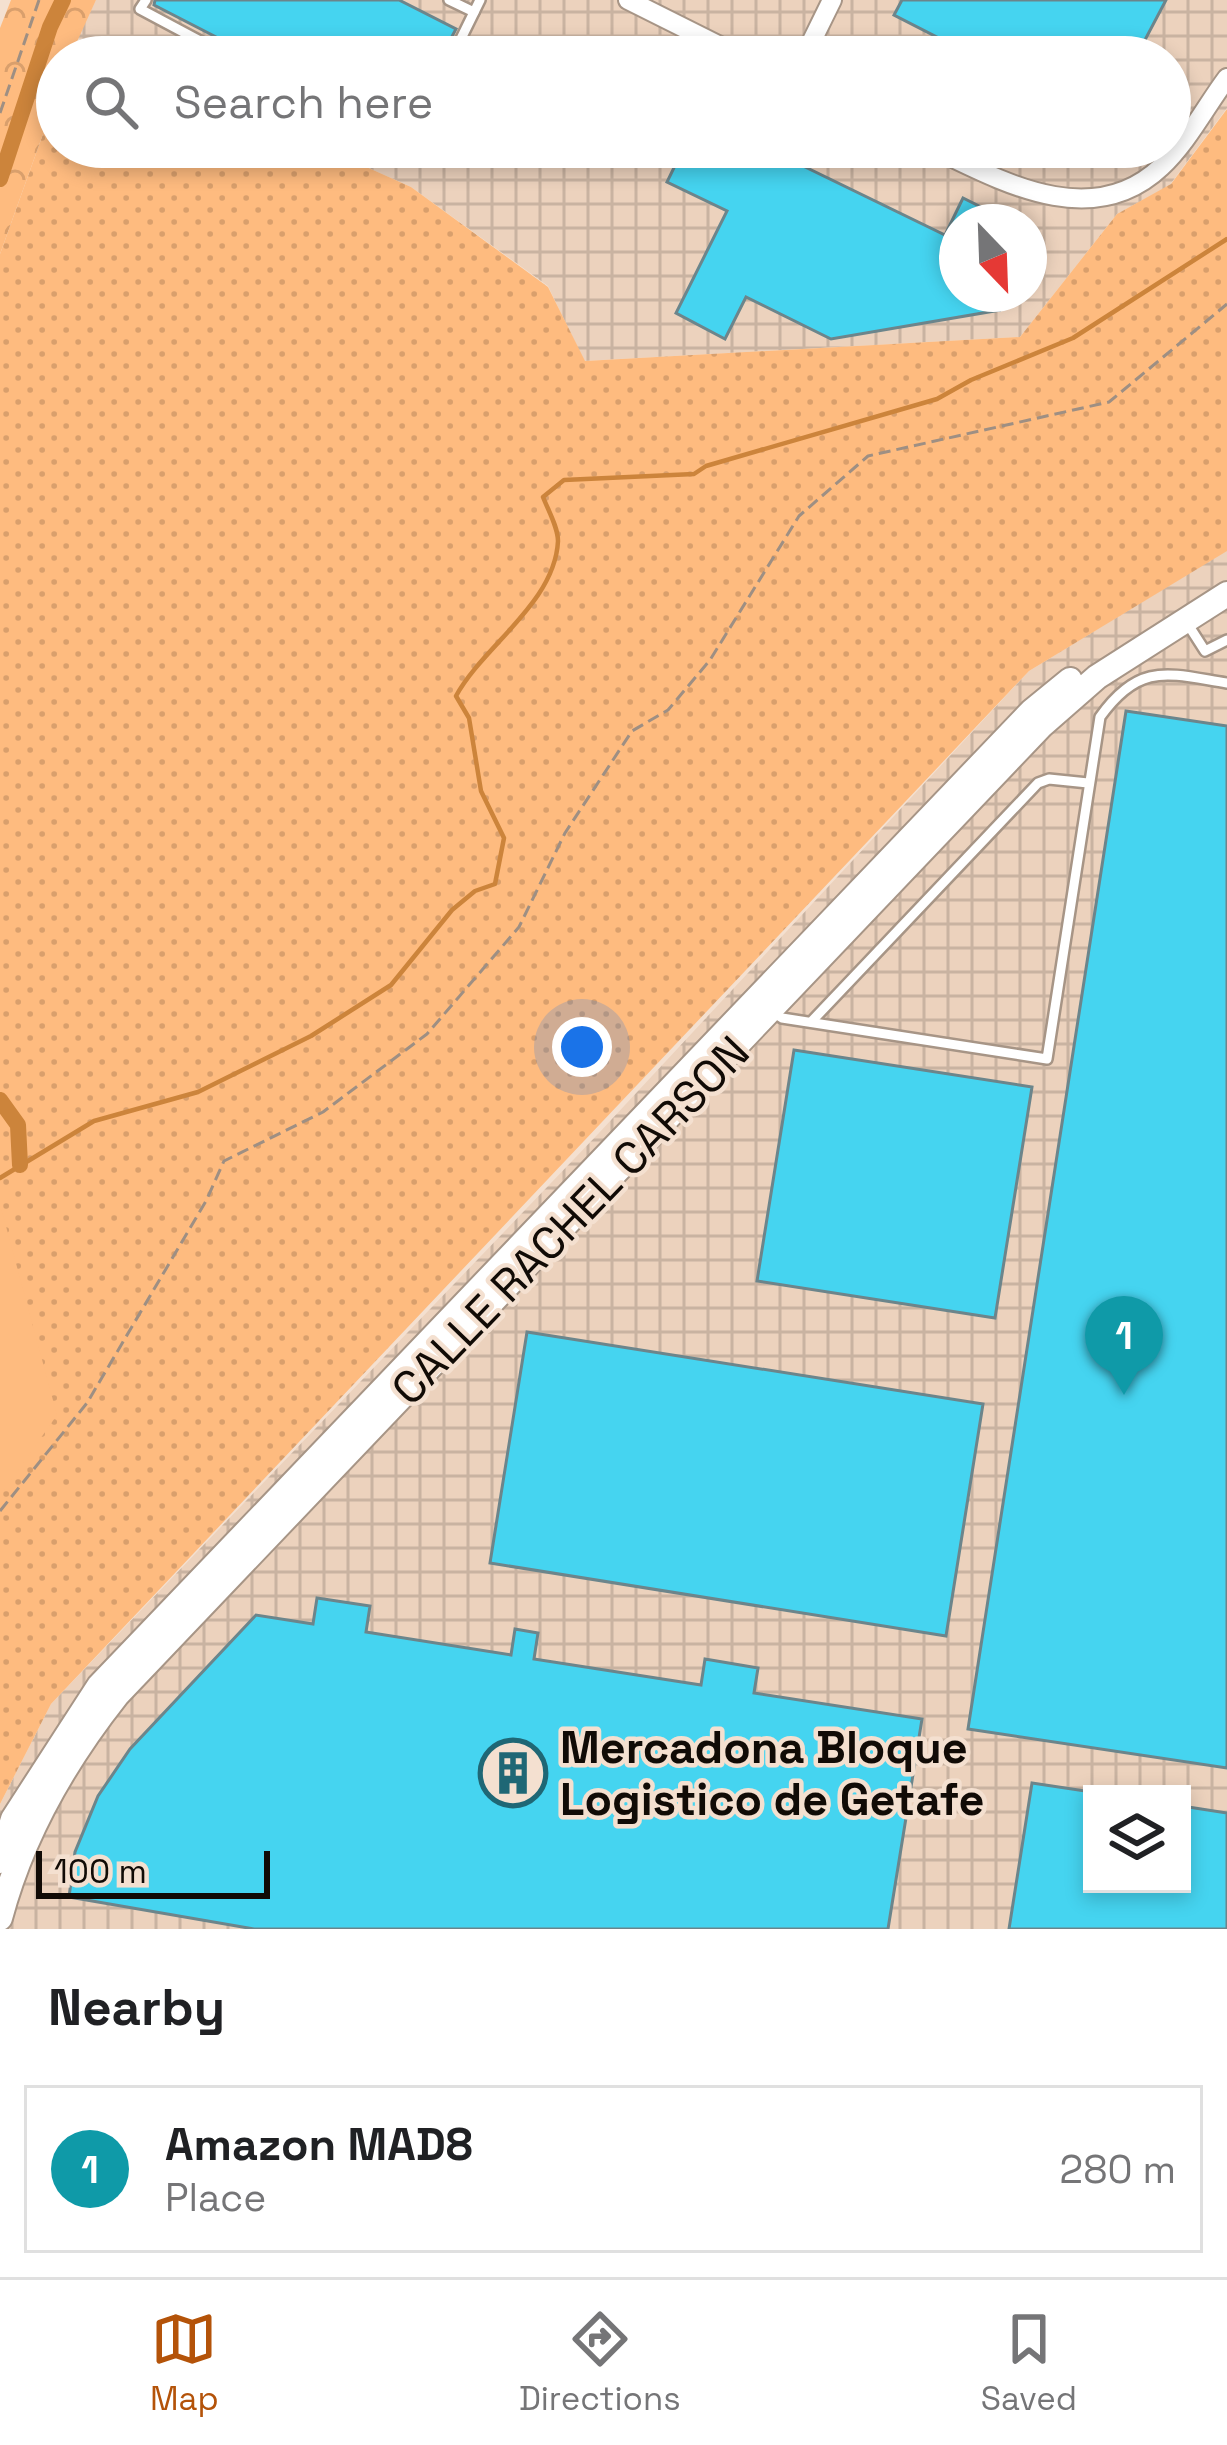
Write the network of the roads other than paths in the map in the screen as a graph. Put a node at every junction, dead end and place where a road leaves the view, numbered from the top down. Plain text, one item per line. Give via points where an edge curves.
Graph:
1 (146, 0) edge
2 (449, 0) edge
3 (480, 0) edge
4 (628, 0) edge
5 (832, 0) edge
6 (474, 12) junction
7 (191, 36) edge
8 (462, 36) edge
9 (700, 36) edge
10 (814, 36) edge
11 (1227, 78) edge
12 (1191, 127) edge
13 (977, 168) edge
14 (1159, 168) edge
15 (1227, 577) edge
16 (1227, 594) edge
17 (1184, 618) junction
18 (1227, 640) edge
19 (1227, 683) edge
20 (1088, 783) junction
21 (770, 1010) junction
22 (811, 1022) junction
23 (0, 1861) edge
24 (0, 1918) edge

1 - 7 lane via 140,9
2 - 6 lane
3 - 6 lane
4 - 9 street
5 - 10 street
6 - 8 lane
11 - 12 street
13 - 14 street via 1040,196 1101,195
15 - 23 street, CALLE RACHEL CARSON via 1167,610 1032,711 164,1617 99,1686 13,1819
16 - 17 street, CALLE RACHEL CARSON
17 - 18 lane via 1204,651
17 - 21 street, CALLE RACHEL CARSON via 1097,676 1041,726
19 - 20 lane via 1156,672 1139,681 1100,717
20 - 22 lane via 1038,783
20 - 22 lane via 1047,1058
21 - 22 lane
21 - 24 street, CALLE RACHEL CARSON via 117,1695 63,1768

